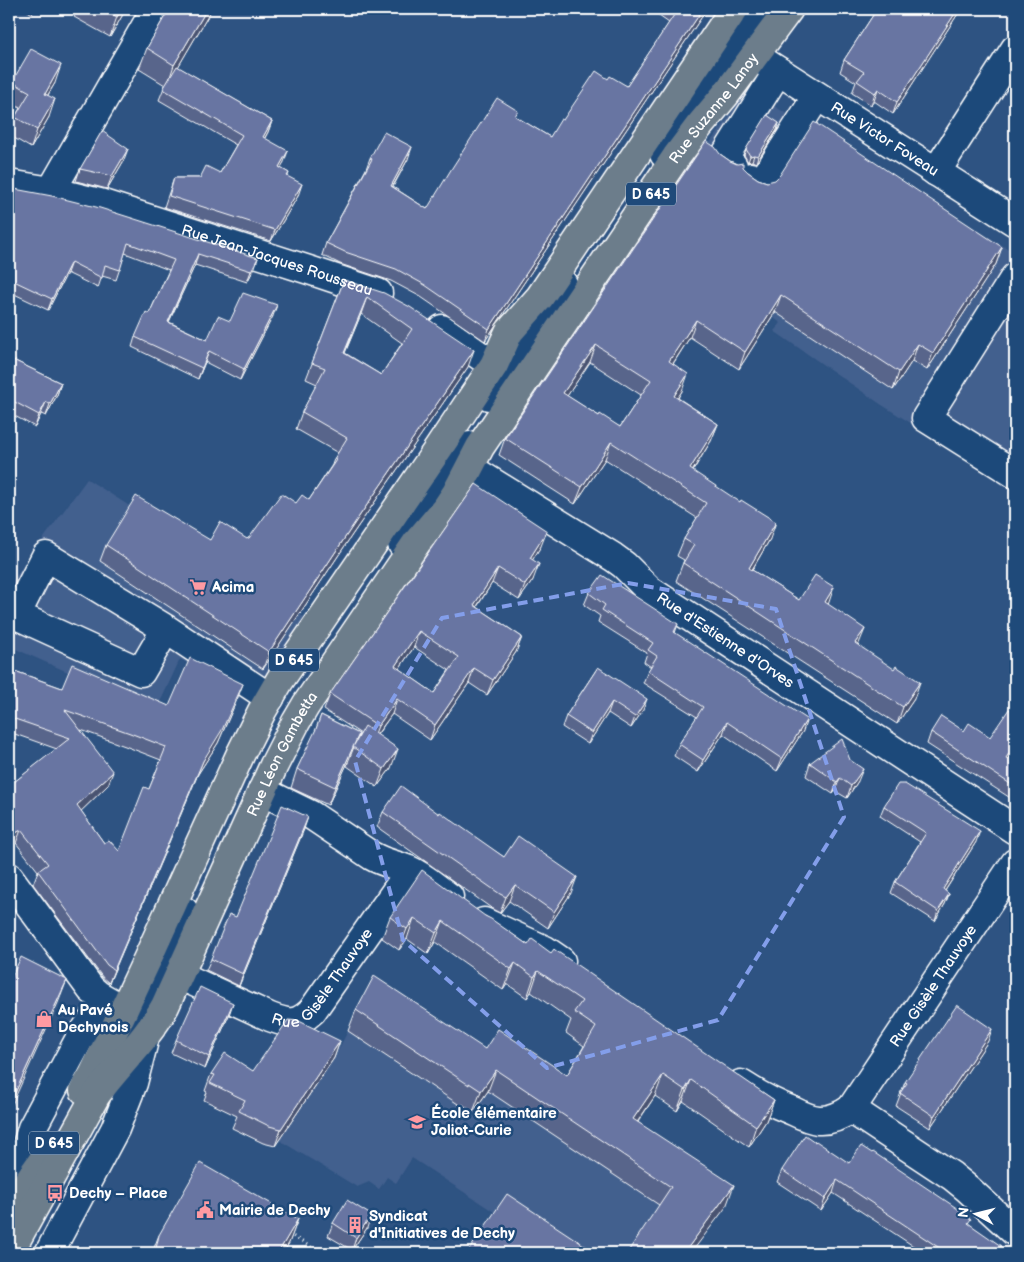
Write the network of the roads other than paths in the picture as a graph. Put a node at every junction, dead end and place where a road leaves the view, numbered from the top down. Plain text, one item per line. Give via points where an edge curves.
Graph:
1 (734, 9) edge
2 (752, 9) edge
3 (767, 9) edge
4 (789, 9) edge
5 (155, 10) dead end
6 (1015, 49) edge
7 (754, 56) junction
8 (778, 71) junction
9 (817, 96) junction
10 (764, 138) junction
11 (936, 172) junction
12 (9, 184) edge
13 (51, 191) junction
14 (1015, 222) edge
15 (1015, 277) edge
16 (509, 375) junction
17 (454, 458) junction
18 (1015, 474) edge
19 (166, 629) junction
20 (270, 698) junction
21 (262, 791) junction
22 (1015, 830) edge
23 (1015, 863) edge
24 (410, 870) junction
25 (9, 876) edge
26 (580, 974) edge
27 (179, 975) junction
28 (116, 1006) junction
29 (139, 1043) junction
30 (725, 1073) edge
31 (97, 1081) junction
32 (851, 1109) junction
33 (24, 1186) junction
34 (9, 1208) edge
35 (1015, 1232) edge
36 (9, 1253) edge
37 (37, 1253) edge
38 (49, 1253) edge

1 - 16 main road, D 645 via 540,297 509,332
2 - 16 street via 709,65
3 - 16 street via 747,32
4 - 7 main road, Rue Suzanne Lanoy / D 645
5 - 13 street
6 - 11 street
7 - 8 street, Rue Victor Foveau
7 - 16 main road, Rue Suzanne Lanoy / D 645
8 - 9 street, Rue Victor Foveau
8 - 10 street
9 - 10 street
9 - 11 street, Rue Victor Foveau
10 - 10 street via 723,159 761,184
11 - 14 street, Rue Victor Foveau
12 - 13 street, Rue Jean-Jacques Rousseau
13 - 16 street, Rue Jean-Jacques Rousseau via 100,203 375,292 410,309
15 - 18 street via 926,418
16 - 17 main road, Rue Léon Gambetta / D 645
16 - 17 main road, Rue Léon Gambetta / D 645 via 480,447
17 - 20 main road, Rue Léon Gambetta / D 645 via 280,680
17 - 21 main road, Rue Léon Gambetta / D 645 via 456,493 417,542 306,705
17 - 22 street, Rue d'Estienne d'Orves via 613,557 649,590
17 - 29 street via 300,673 266,733 151,986 145,1002
19 - 19 street via 46,556 16,616 141,672
19 - 20 street
20 - 28 main road, Rue Léon Gambetta / D 645
21 - 24 street via 311,815 381,861
21 - 27 main road, Rue Léon Gambetta / D 645
23 - 32 street, Rue Gisèle Thauvoye
24 - 26 street via 486,924 545,950
24 - 27 street, Rue Gisèle Thauvoye via 312,1011 299,1022 270,1017
25 - 28 street via 91,989
27 - 29 main road, Rue Léon Gambetta / D 645 via 161,1014
28 - 31 main road, Rue Léon Gambetta / D 645
28 - 33 street via 90,1023 32,1128
29 - 31 main road, Rue Léon Gambetta / D 645
29 - 37 street via 105,1127
29 - 38 street via 133,1082 115,1129
30 - 32 street via 757,1095 805,1117 828,1120
31 - 33 main road, D 645
31 - 36 main road via 91,1103
32 - 35 street via 952,1176
33 - 34 main road, D 645

